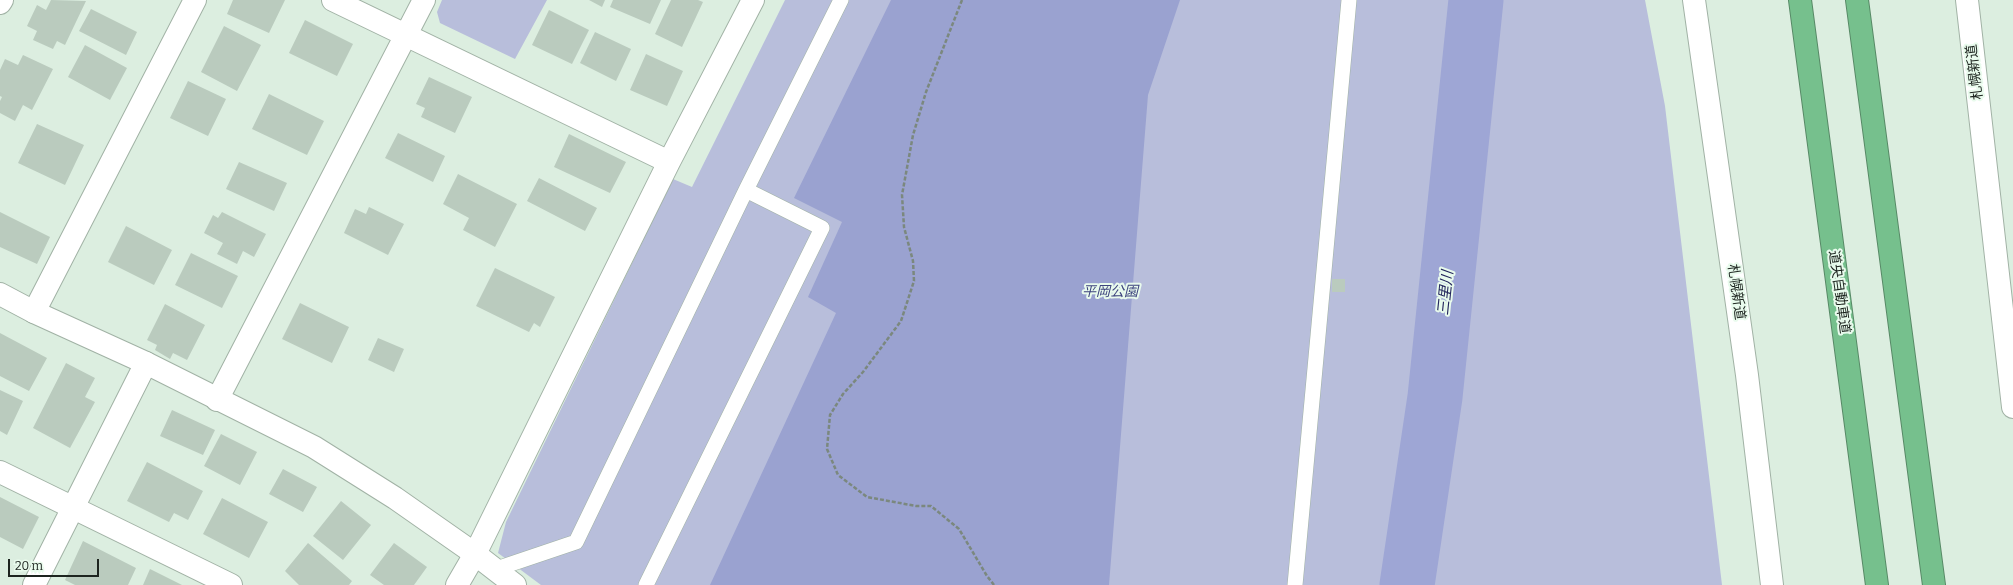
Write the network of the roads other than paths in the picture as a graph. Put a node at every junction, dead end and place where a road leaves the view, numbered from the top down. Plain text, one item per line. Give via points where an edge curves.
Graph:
1 (2, 0) edge
2 (195, 0) edge
3 (333, 0) edge
4 (424, 0) edge
5 (753, 0) edge
6 (841, 0) edge
7 (1349, 0) edge
8 (1694, 0) edge
9 (1800, 0) edge
10 (1857, 0) edge
11 (1966, 0) edge
12 (0, 3) edge
13 (406, 35) junction
14 (670, 162) junction
15 (746, 190) junction
16 (0, 294) edge
17 (34, 312) junction
18 (146, 363) junction
19 (217, 400) junction
20 (2013, 407) edge
21 (0, 472) edge
22 (72, 507) junction
23 (475, 554) junction
24 (496, 569) junction
25 (34, 585) edge
26 (230, 585) edge
27 (457, 585) edge
28 (515, 585) edge
29 (646, 585) edge
30 (1295, 585) edge
31 (1772, 585) edge
32 (1877, 585) edge
33 (1934, 585) edge

1 - 12 street
2 - 17 street
3 - 13 street
4 - 13 street
5 - 14 street
6 - 15 lane
7 - 30 lane
8 - 31 street, 札幌新道 via 1747,375
9 - 32 highway, 道央自動車道
10 - 33 highway
11 - 20 street, 札幌新道
13 - 14 street
13 - 19 street
14 - 23 street
15 - 24 lane via 576,542
15 - 29 lane via 822,228
16 - 17 street
17 - 18 street
18 - 19 street
18 - 22 street
19 - 23 street via 314,447 395,498
21 - 22 street
22 - 25 street
22 - 26 street
23 - 24 street
23 - 27 street
24 - 28 street

